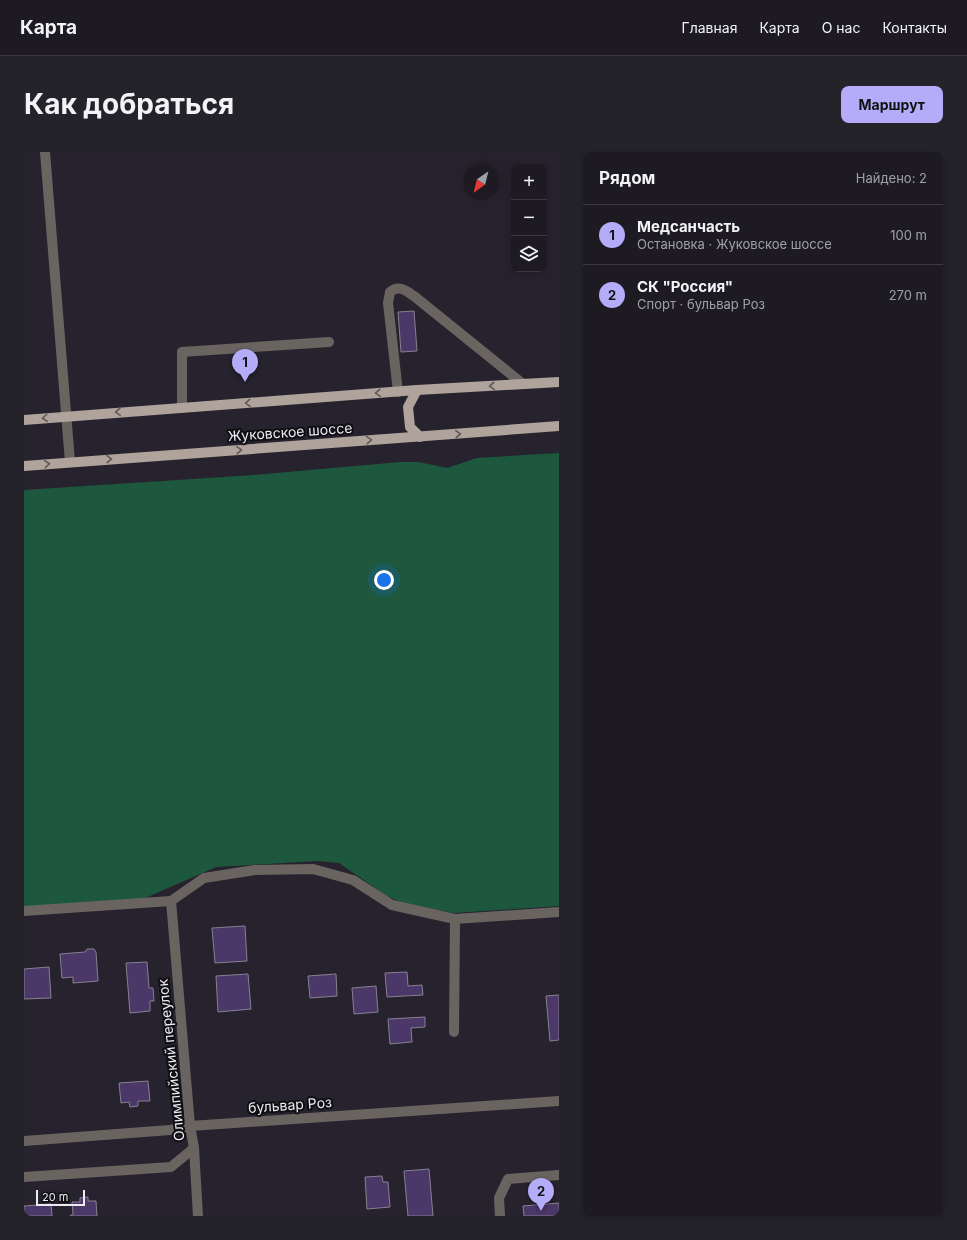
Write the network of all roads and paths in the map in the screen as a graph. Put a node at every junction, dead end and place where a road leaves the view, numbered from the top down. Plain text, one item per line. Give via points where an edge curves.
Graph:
1 (45, 152) edge
2 (329, 342) dead end
3 (559, 382) edge
4 (523, 384) junction
5 (417, 390) junction
6 (398, 392) junction
7 (182, 408) junction
8 (66, 416) junction
9 (24, 420) edge
10 (559, 426) edge
11 (420, 437) junction
12 (70, 462) junction
13 (24, 466) edge
14 (171, 901) junction
15 (24, 911) edge
16 (559, 912) edge
17 (455, 919) junction
18 (454, 1032) dead end
19 (559, 1100) edge
20 (190, 1126) junction
21 (24, 1140) edge
22 (194, 1148) junction
23 (559, 1175) edge
24 (24, 1177) edge
25 (198, 1216) edge
26 (500, 1216) edge

1 - 8 street
2 - 7 street via 182,352
3 - 4 main road
4 -> 5 main road
4 - 6 street via 414,296 401,288 396,288 390,292 388,303
5 - 6 main road
5 - 11 main road via 408,407 410,428
6 -> 7 main road
7 -> 8 main road
8 -> 9 main road
8 - 12 street
11 -> 10 main road, Жуковское шоссе
12 -> 11 main road, Жуковское шоссе
13 -> 12 main road, Жуковское шоссе
14 - 15 street
14 - 17 street via 204,878 255,870 313,869 353,880 392,904
14 - 20 street, Олимпийский переулок
16 - 17 street
17 - 18 street
19 - 20 street, бульвар Роз
20 - 21 street, бульвар Роз via 170,1130
20 - 22 street, Олимпийский переулок
22 - 24 street via 171,1167
22 - 25 street, Олимпийский переулок
23 - 26 street via 508,1179 499,1198

